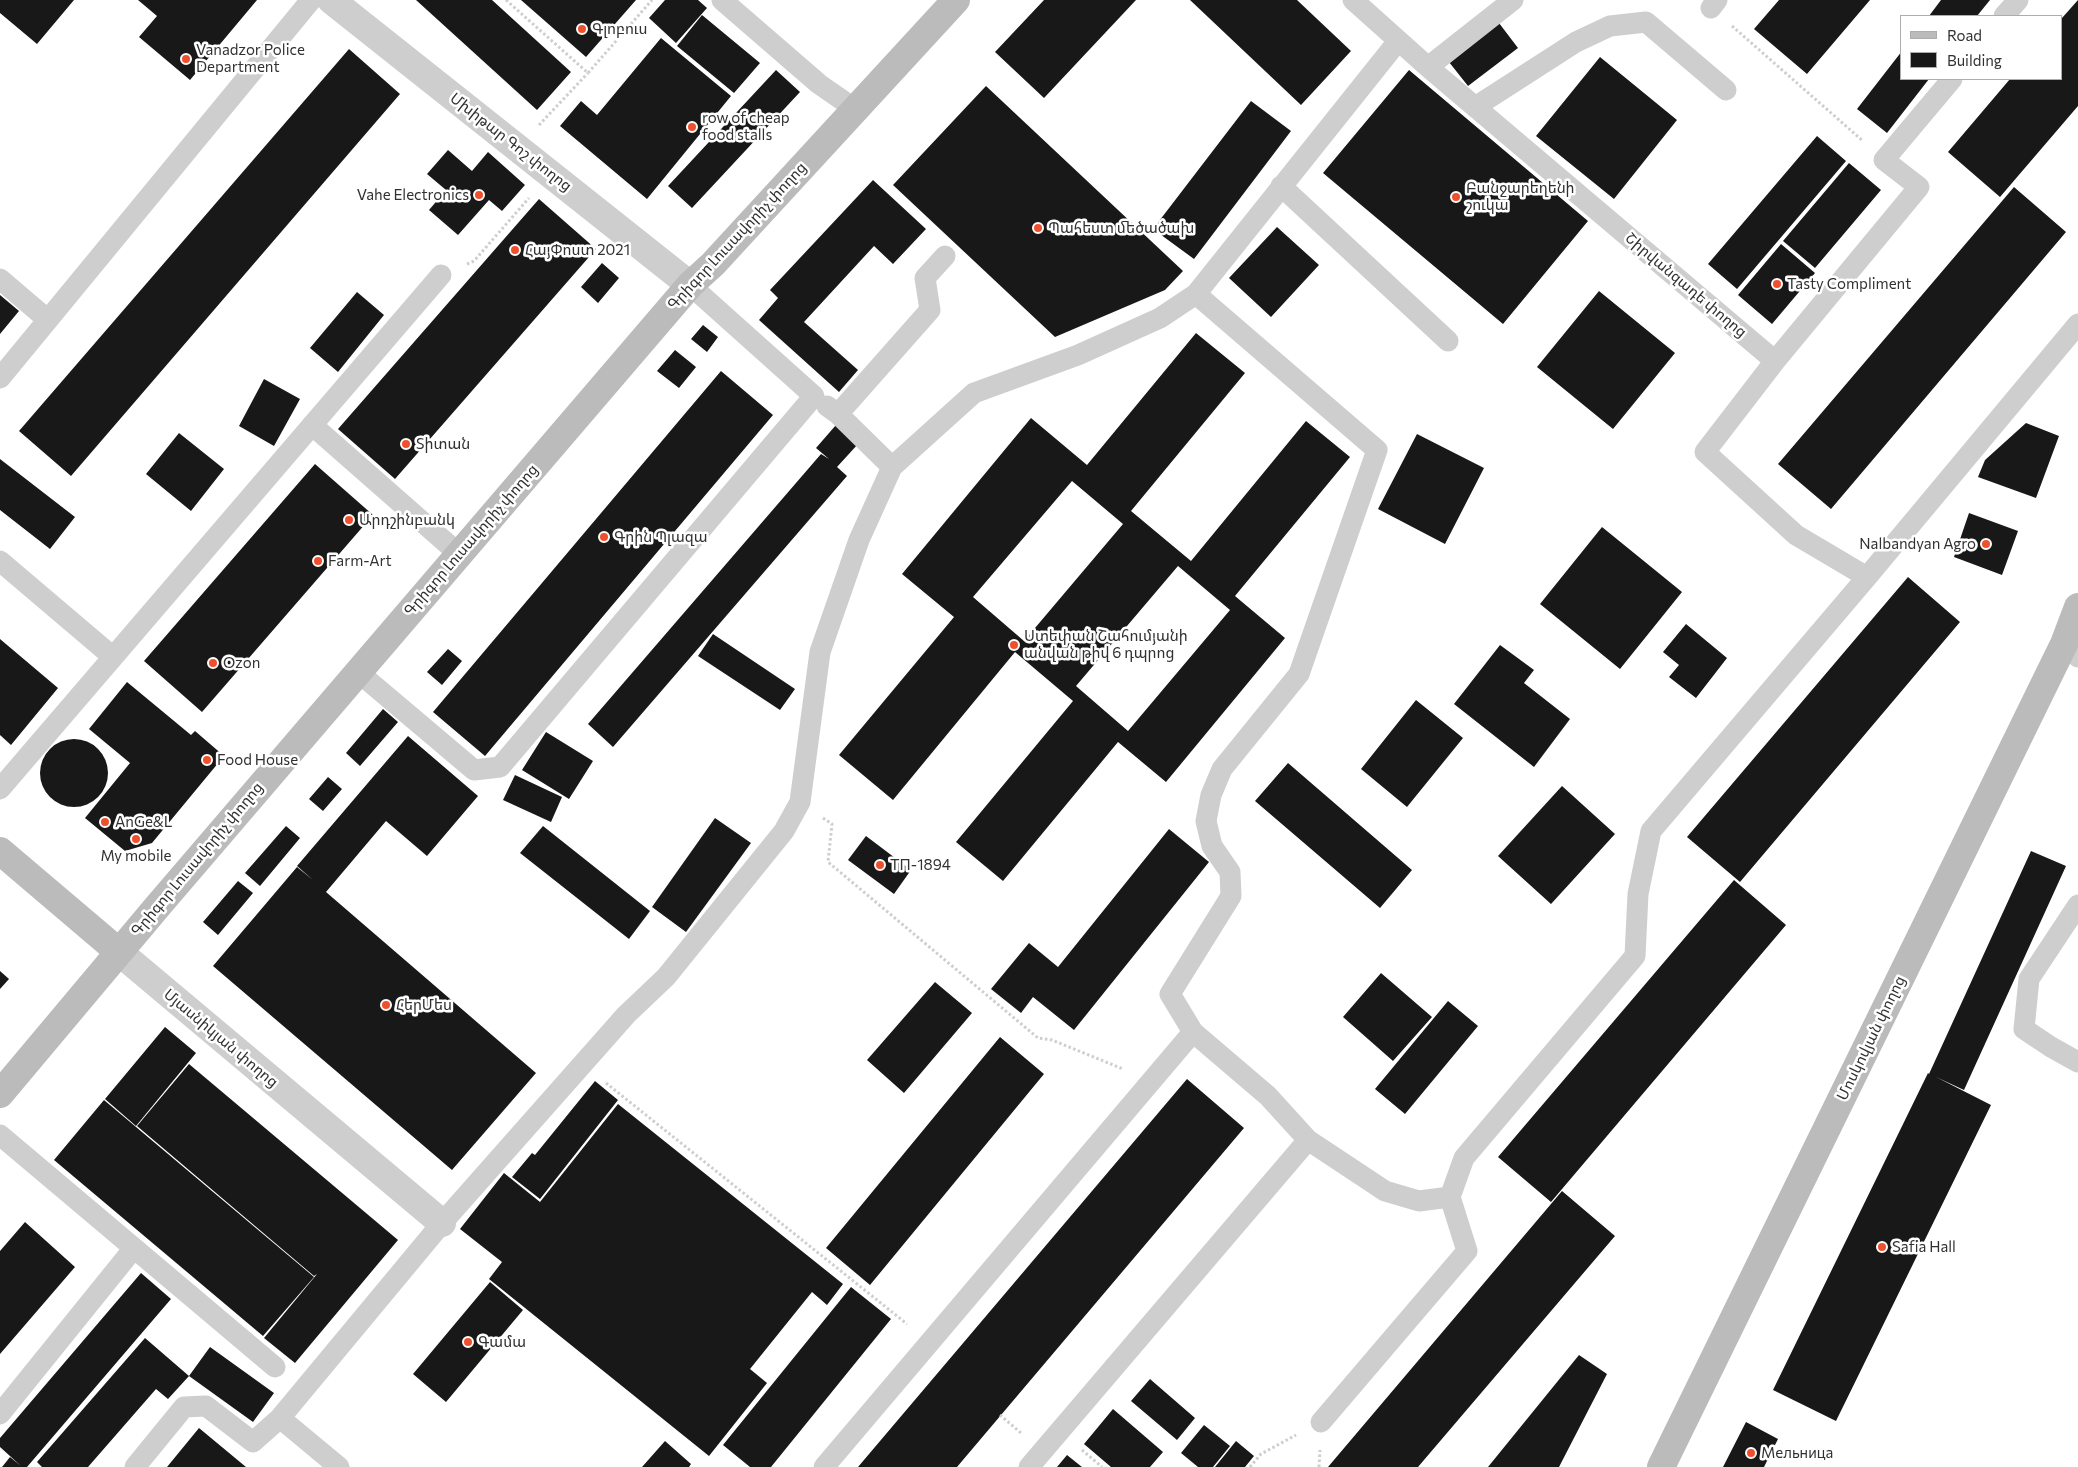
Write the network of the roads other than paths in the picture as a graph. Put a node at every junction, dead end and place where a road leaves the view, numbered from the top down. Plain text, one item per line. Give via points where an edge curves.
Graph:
1 (311, 0) edge
2 (331, 0) edge
3 (722, 0) edge
4 (956, 0) edge
5 (1352, 0) edge
6 (1513, 0) edge
7 (2018, 0) edge
8 (2005, 15) edge
9 (1398, 41) junction
10 (1428, 67) junction
11 (1951, 80) edge
12 (1726, 90) dead end
13 (1475, 107) junction
14 (854, 109) junction
15 (1282, 186) junction
16 (944, 256) dead end
17 (441, 275) road end
18 (0, 279) edge
19 (690, 284) junction
20 (1196, 294) junction
21 (48, 320) junction
22 (2078, 324) edge
23 (1448, 341) dead end
24 (1775, 361) junction
25 (0, 378) edge
26 (814, 396) junction
27 (838, 414) junction
28 (312, 425) junction
29 (892, 468) junction
30 (459, 554) junction
31 (0, 561) edge
32 (1867, 577) junction
33 (2078, 607) edge
34 (2071, 651) edge
35 (113, 657) junction
36 (358, 672) junction
37 (0, 789) edge
38 (0, 851) edge
39 (2078, 905) edge
40 (119, 952) junction
41 (1193, 1032) junction
42 (2078, 1062) edge
43 (0, 1094) edge
44 (0, 1135) edge
45 (1308, 1140) junction
46 (1450, 1197) junction
47 (442, 1223) junction
48 (134, 1248) junction
49 (276, 1367) dead end
50 (0, 1414) edge
51 (280, 1418) junction
52 (1321, 1422) dead end
53 (135, 1467) edge
54 (339, 1467) edge
55 (824, 1467) edge
56 (1028, 1467) edge
57 (1661, 1467) edge

1 - 21 lane
2 - 19 street, Մխիթար Գոշ փողոց
3 - 14 lane via 819,84
4 - 14 street, Գրիգոր Լուսավորիչ փողոց
5 - 9 lane, Շիրվանզադե փողոց
6 - 10 lane
7 - 8 lane
9 - 10 lane, Շիրվանզադե փողոց
9 - 15 lane
10 - 13 lane, Շիրվանզադե փողոց
11 - 24 lane via 1884,160 1919,187
12 - 13 lane via 1646,22 1610,26 1576,42
13 - 24 lane, Շիրվանզադե փողոց
14 - 19 street, Գրիգոր Լուսավորիչ փողոց
15 - 20 lane
15 - 23 lane
16 - 27 lane via 925,278 930,310
17 - 28 lane
18 - 21 lane
19 - 26 lane
19 - 30 street, Գրիգոր Լուսավորիչ փողոց
20 - 29 lane via 1160,318 1087,351 974,393
20 - 41 lane via 1377,450 1299,674 1222,769 1211,795 1206,821 1212,846 1230,872 1231,896 1170,994
21 - 25 lane
22 - 32 lane
24 - 32 lane via 1705,452 1796,535
26 - 27 lane
26 - 36 lane via 500,767 474,770
27 - 29 lane
28 - 30 lane
28 - 35 lane
29 - 47 lane via 859,540 820,652 800,802 784,831 666,977 626,1014
30 - 36 street, Գրիգոր Լուսավորիչ փողոց
31 - 35 lane
32 - 46 lane via 1651,831 1638,894 1635,956 1464,1158
33 - 34 street, Մոսկովյան փողոց
34 - 57 street, Մոսկովյան փողոց
35 - 37 lane
36 - 40 street, Գրիգոր Լուսավորիչ փողոց
38 - 40 street, Մյասնիկյան փողոց
39 - 42 lane via 2029,979 2024,1029
40 - 43 street, Գրիգոր Լուսավորիչ փողոց
40 - 47 street, Մյասնիկյան փողոց
41 - 45 lane via 1268,1096
41 - 55 lane
44 - 48 lane
45 - 46 lane via 1385,1191 1419,1201
45 - 56 lane
46 - 52 lane via 1466,1251
47 - 51 lane
48 - 49 lane
48 - 50 lane
51 - 53 lane via 253,1442 206,1406 184,1406
51 - 54 lane

